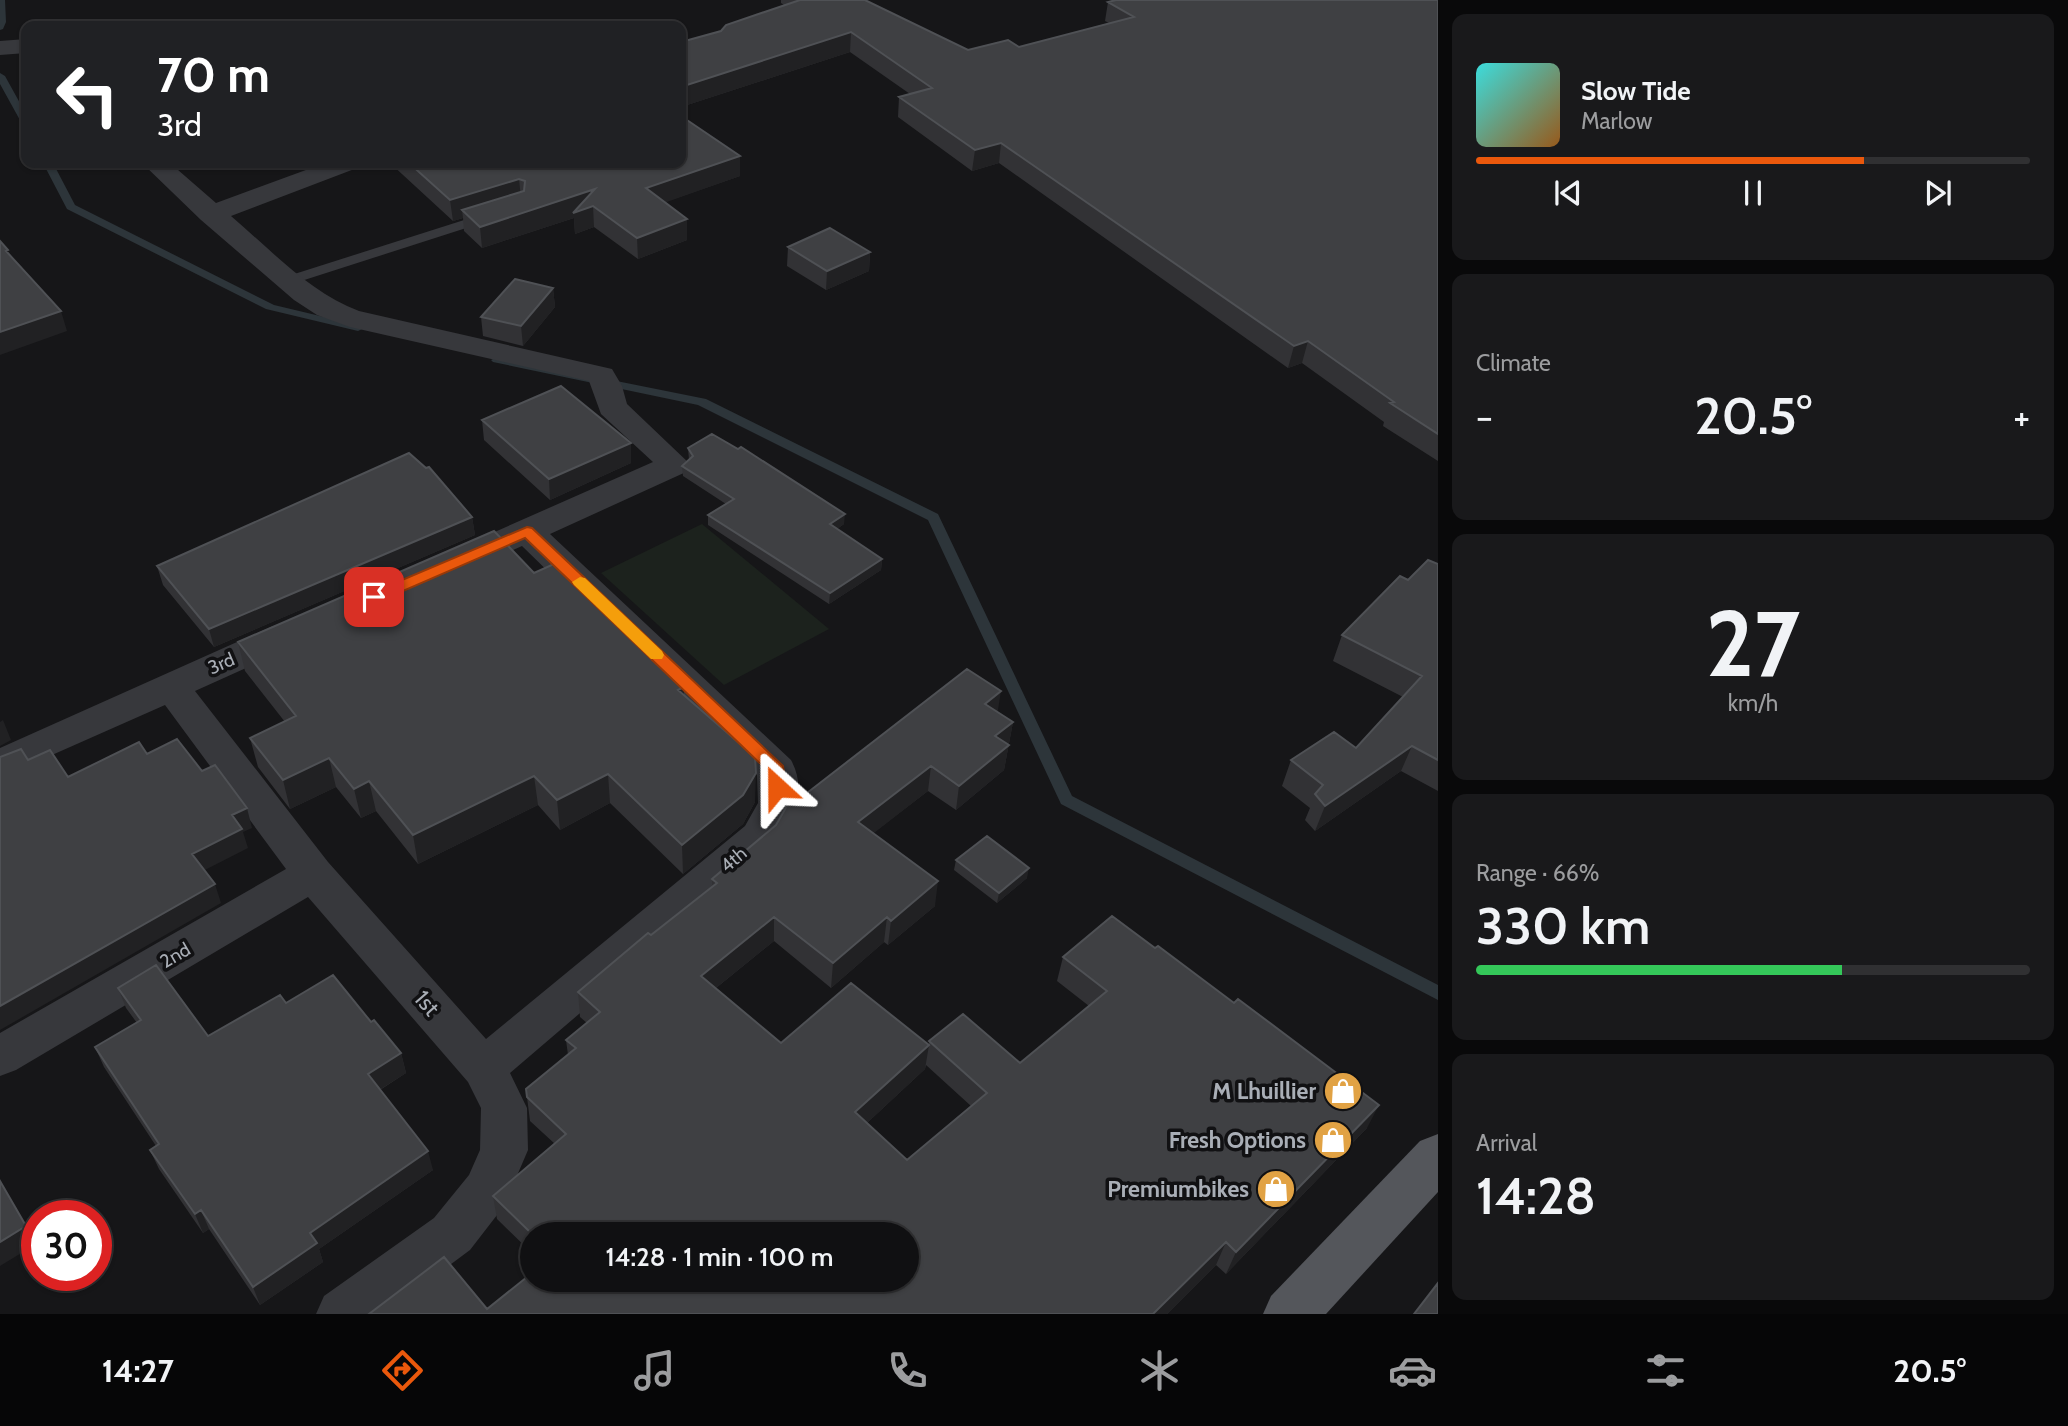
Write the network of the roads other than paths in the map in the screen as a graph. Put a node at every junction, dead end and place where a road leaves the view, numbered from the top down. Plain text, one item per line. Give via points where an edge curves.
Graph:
1 (160, 168) edge
2 (335, 168) edge
3 (211, 214) junction
4 (494, 215) edge
5 (290, 280) junction
6 (527, 531) junction
7 (425, 575) edge
8 (310, 625) edge
9 (170, 685) junction
10 (0, 764) edge
11 (313, 874) junction
12 (0, 1056) edge
13 (484, 1068) junction
14 (1438, 1157) edge
15 (342, 1314) edge
16 (1290, 1314) edge

1 - 3 street
2 - 3 street
3 - 5 street
4 - 5 lane
5 - 6 street via 304,295 350,318 604,381 612,407 675,465
6 - 7 street
6 - 13 street, 4th via 777,770 778,804 759,836
8 - 9 street, 3rd
9 - 10 street, 3rd
9 - 11 street, 1st
11 - 12 street, 2nd
11 - 13 street, 1st
13 - 15 street, 1st via 504,1108 504,1150 488,1190 452,1234
14 - 16 main road

